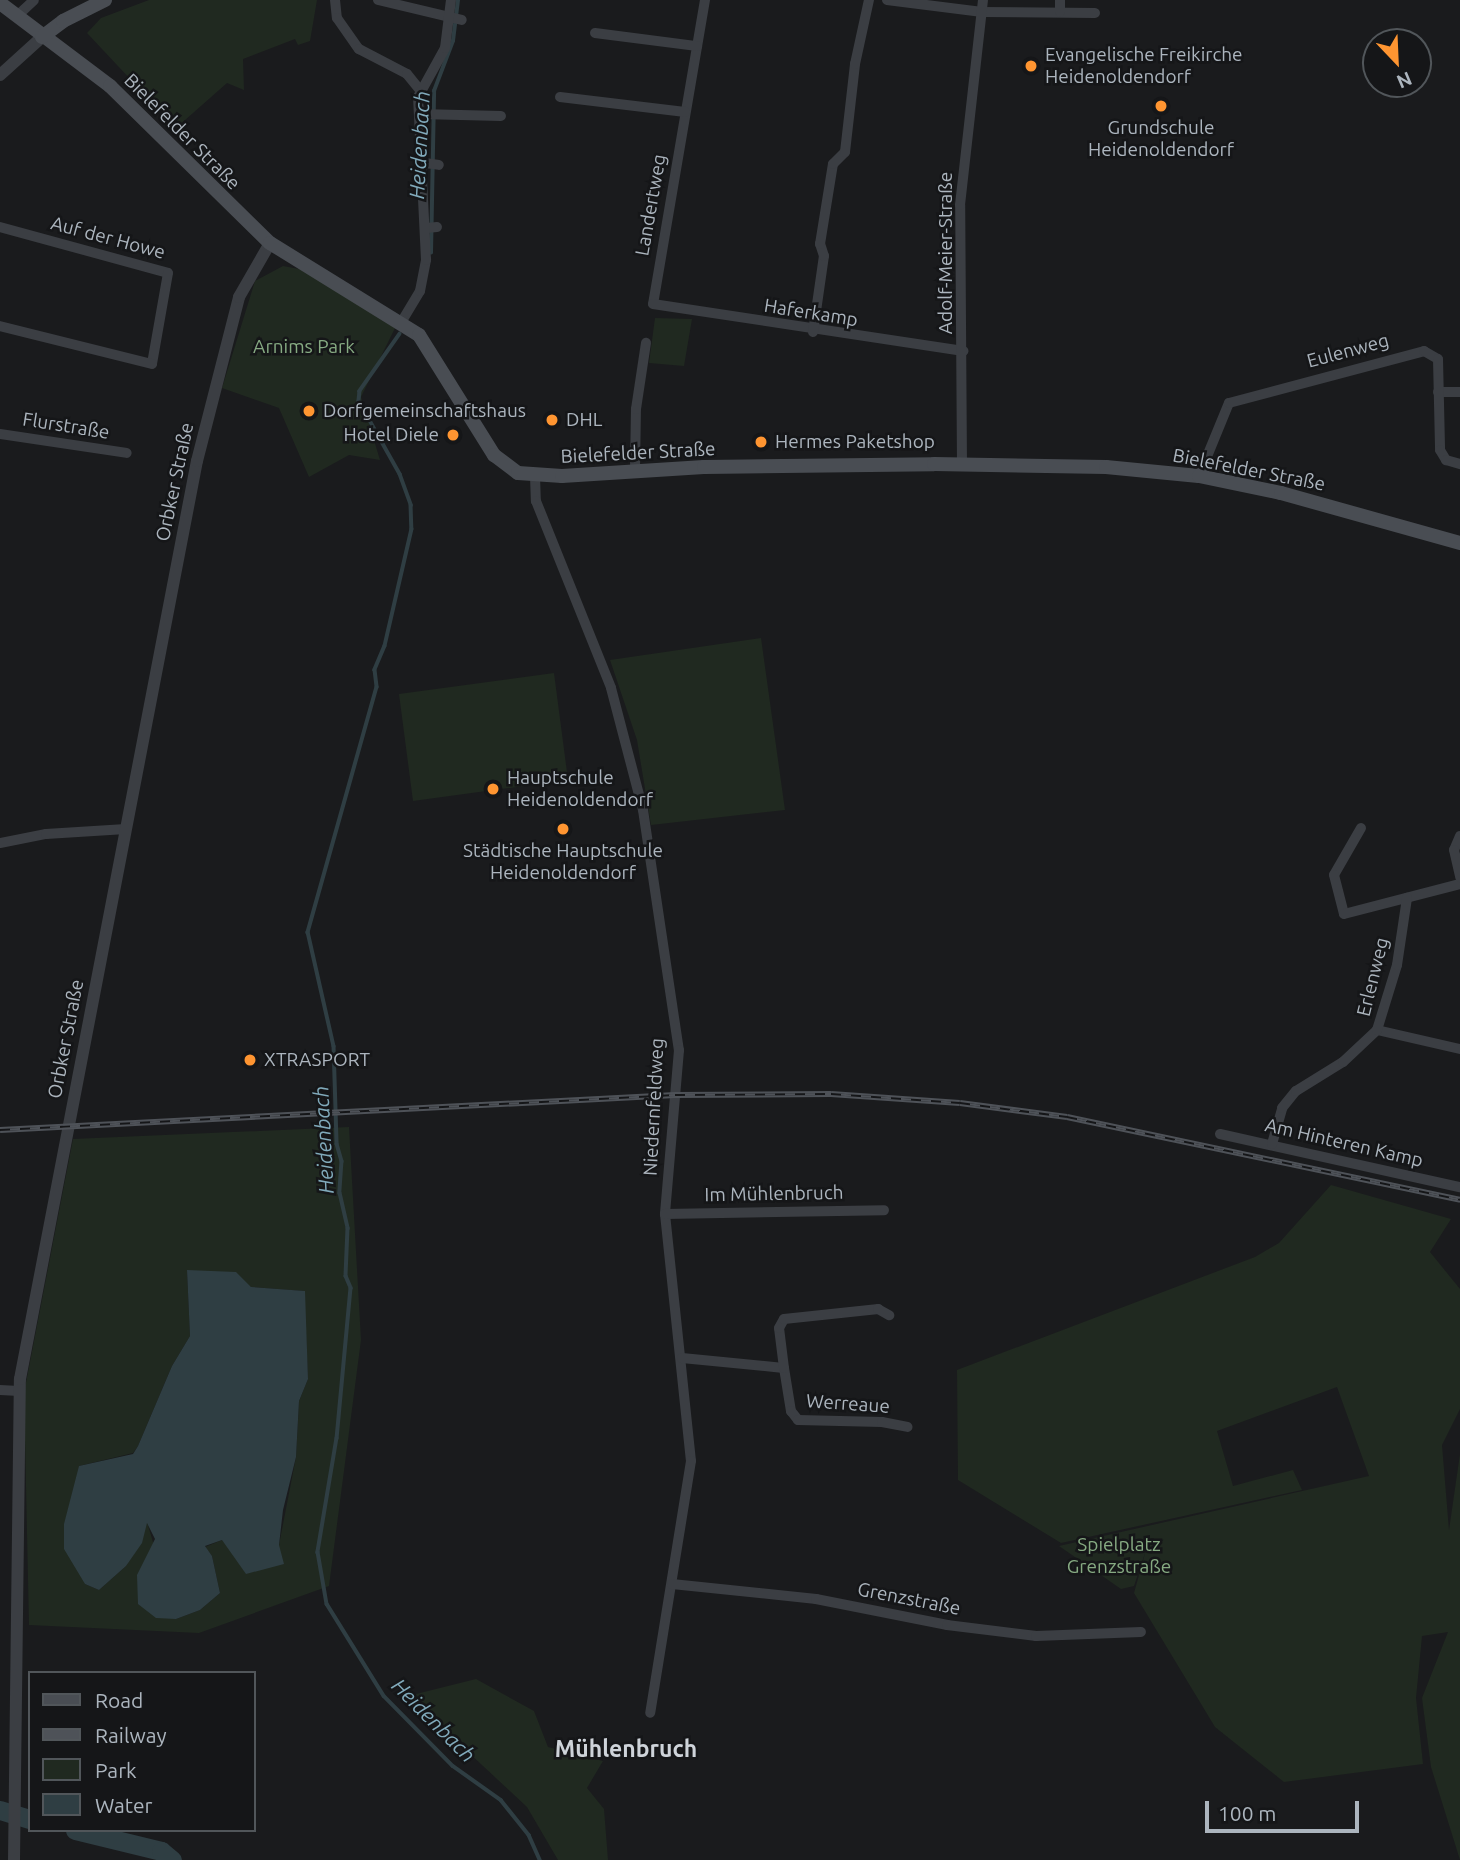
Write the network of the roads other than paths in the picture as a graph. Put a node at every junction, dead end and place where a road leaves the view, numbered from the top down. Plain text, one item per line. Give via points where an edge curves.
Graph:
1 (34, 0) edge
2 (104, 0) edge
3 (335, 0) edge
4 (378, 0) edge
5 (451, 0) edge
6 (705, 0) edge
7 (869, 0) edge
8 (887, 0) edge
9 (983, 0) edge
10 (1060, 0) edge
11 (395, 2) edge
12 (0, 3) edge
13 (982, 12) junction
14 (1060, 12) junction
15 (1095, 13) dead end
16 (17, 16) junction
17 (448, 16) junction
18 (462, 20) dead end
19 (595, 33) dead end
20 (42, 37) junction
21 (697, 46) junction
22 (0, 75) edge
23 (421, 91) junction
24 (560, 97) dead end
25 (685, 112) junction
26 (429, 114) junction
27 (501, 116) dead end
28 (418, 162) junction
29 (436, 164) dead end
30 (0, 227) edge
31 (270, 243) junction
32 (653, 304) joint
33 (402, 321) junction
34 (0, 326) edge
35 (813, 332) junction
36 (646, 343) dead end
37 (963, 351) junction
38 (1438, 391) junction
39 (1460, 393) edge
40 (0, 434) edge
41 (128, 453) dead end
42 (1460, 464) edge
43 (962, 465) junction
44 (635, 470) junction
45 (535, 476) junction
46 (1199, 476) junction
47 (1460, 543) edge
48 (1361, 828) dead end
49 (126, 829) junction
50 (1460, 836) edge
51 (0, 843) edge
52 (1460, 877) edge
53 (1460, 884) edge
54 (1407, 898) junction
55 (1377, 1030) junction
56 (1460, 1049) edge
57 (1220, 1134) dead end
58 (1272, 1144) junction
59 (1460, 1187) edge
60 (884, 1210) dead end
61 (665, 1214) junction
62 (889, 1315) dead end
63 (681, 1358) junction
64 (784, 1368) junction
65 (0, 1390) edge
66 (19, 1391) junction
67 (908, 1427) dead end
68 (672, 1584) junction
69 (1141, 1632) dead end
70 (650, 1713) dead end
71 (14, 1860) edge

1 - 16 street
2 - 20 main road via 63,20
3 - 23 street via 337,18 359,49 407,74
4 - 11 street
5 - 17 street
6 - 21 street, Landertweg
7 - 35 street via 845,152 833,164
8 - 13 street
9 - 13 street, Adolf-Meier-Straße
10 - 14 street
11 - 17 street
12 - 16 main road, Bielefelder Straße
13 - 14 street
13 - 37 street, Adolf-Meier-Straße via 960,205
14 - 15 street
16 - 20 main road, Bielefelder Straße
17 - 18 street
17 - 23 street via 444,48
19 - 21 street
20 - 22 street
20 - 31 main road, Bielefelder Straße via 119,94
21 - 25 street, Landertweg
23 - 26 street
24 - 25 street
25 - 32 street, Landertweg
26 - 27 street
26 - 28 street
28 - 29 street
28 - 33 street via 432,227 420,291
30 - 34 street, Auf der Howe via 169,273 152,364
31 - 33 main road, Bielefelder Straße
31 - 49 street, Orbker Straße via 239,297 197,461
32 - 35 street, Haferkamp
33 - 45 main road, Bielefelder Straße via 439,364 494,455 518,473
35 - 37 street, Haferkamp
36 - 44 street via 636,409
37 - 43 street, Adolf-Meier-Straße
38 - 39 street
38 - 42 street, Eulenweg via 1440,450 1446,460
38 - 46 street, Eulenweg via 1438,359 1424,351 1237,399 1229,402
40 - 41 street, Flurstraße
43 - 44 main road, Bielefelder Straße
43 - 46 main road, Bielefelder Straße via 1073,466
44 - 45 main road, Bielefelder Straße
45 - 61 street, Niedernfeldweg via 536,501 611,688 644,815 679,1050
46 - 47 main road, Bielefelder Straße via 1303,499
48 - 54 street via 1334,875 1344,914
49 - 51 street via 46,834
49 - 66 street, Orbker Straße
50 - 52 street via 1454,849
53 - 54 street
54 - 55 street, Erlenweg via 1397,965
55 - 56 street
55 - 58 street, Erlenweg via 1343,1062 1296,1091 1282,1108
57 - 58 street, Am Hinteren Kamp
58 - 59 street, Am Hinteren Kamp
60 - 61 street, Im Mühlenbruch
61 - 63 street, Niedernfeldweg
62 - 64 street, Werreaue via 878,1309 783,1319 779,1328
63 - 64 street
63 - 68 street, Niedernfeldweg via 691,1461
64 - 67 street, Werreaue via 790,1411 798,1420
65 - 66 street
66 - 71 street, Orbker Straße
68 - 69 street, Grenzstraße via 816,1599 947,1625 1036,1636
68 - 70 street, Niedernfeldweg

